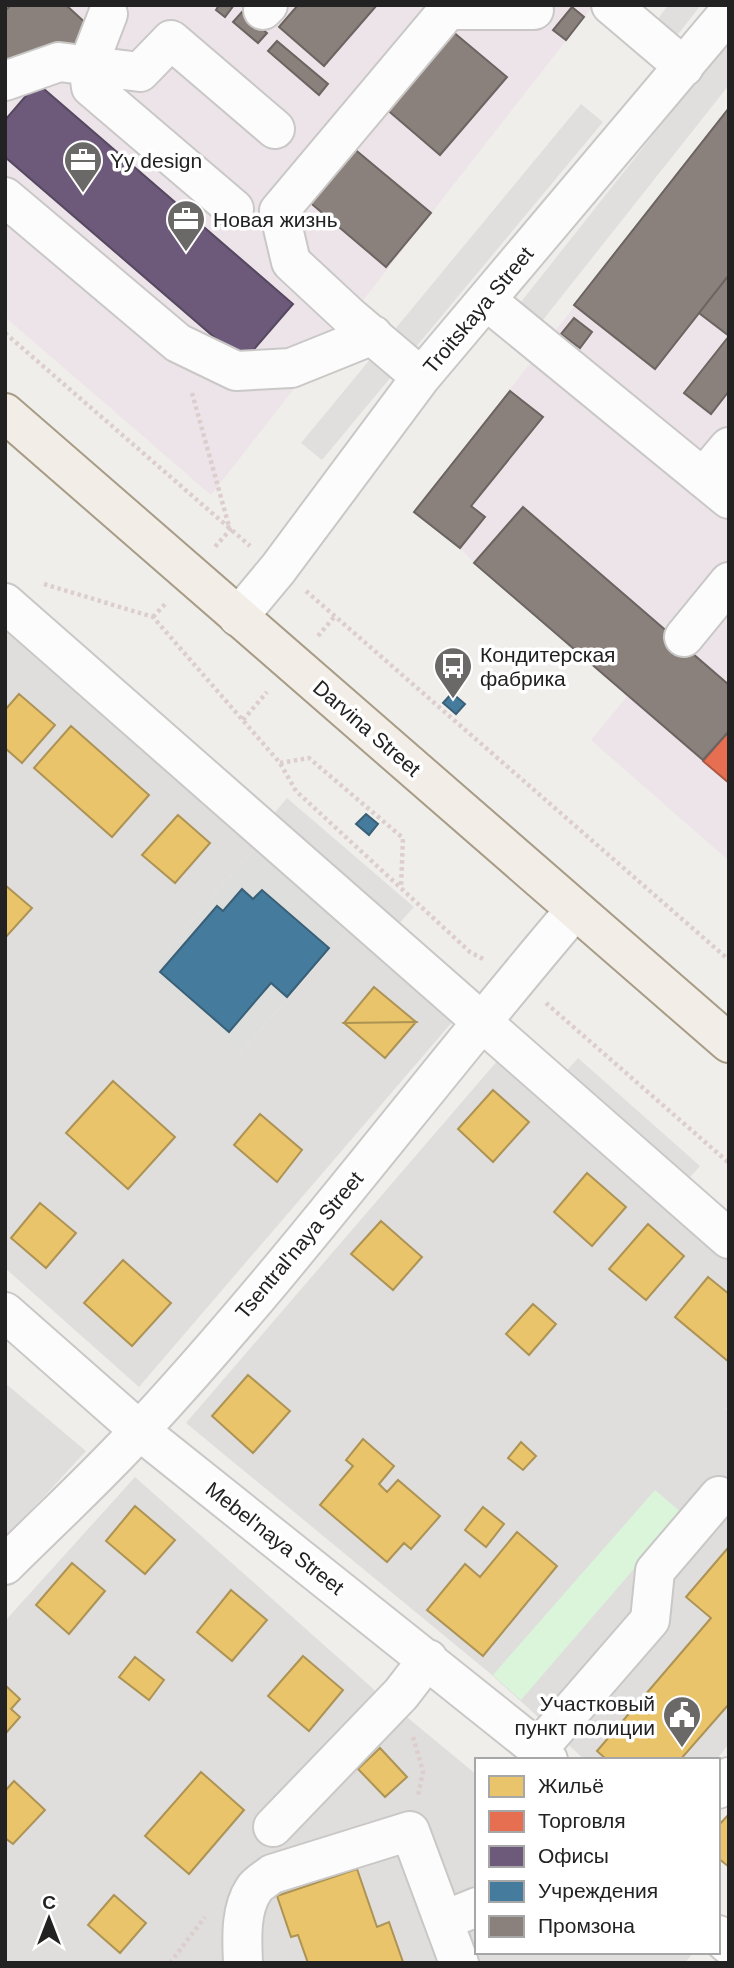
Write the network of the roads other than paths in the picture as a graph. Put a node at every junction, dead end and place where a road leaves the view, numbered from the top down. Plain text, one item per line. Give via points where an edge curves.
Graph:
1 (611, 5) edge
2 (534, 10) dead end
3 (729, 12) edge
4 (108, 14) dead end
5 (89, 66) junction
6 (684, 67) junction
7 (5, 81) edge
8 (275, 129) dead end
9 (5, 197) edge
10 (234, 208) dead end
11 (485, 300) junction
12 (373, 335) junction
13 (421, 377) junction
14 (5, 413) edge
15 (729, 447) edge
16 (716, 488) edge
17 (729, 582) edge
18 (5, 603) edge
19 (238, 617) junction
20 (684, 637) dead end
21 (575, 910) junction
22 (482, 1021) junction
23 (729, 1043) edge
24 (729, 1239) edge
25 (5, 1312) edge
26 (140, 1431) junction
27 (716, 1493) edge
28 (5, 1565) edge
29 (428, 1659) junction
30 (543, 1754) edge
31 (273, 1827) dead end
32 (461, 1914) edge
33 (243, 1963) edge
34 (459, 1963) edge

1 - 6 street
2 - 12 street via 448,10 279,211 291,262
3 - 6 street, Troitskaya Street
4 - 5 street
5 - 7 street via 59,62
5 - 8 street via 140,72 171,40
5 - 10 street via 91,87
6 - 11 street, Troitskaya Street
9 - 12 street via 177,343 236,371 291,368
11 - 13 street, Troitskaya Street
11 - 16 street
12 - 13 street
13 - 19 street, Troitskaya Street
14 - 19 main road, Darvina Street
15 - 16 street
17 - 20 street
18 - 22 street
19 - 21 main road, Darvina Street
21 - 22 street, Tsentral'naya Street
21 - 23 main road, Darvina Street
22 - 24 street
22 - 26 street, Tsentral'naya Street via 316,1227
25 - 26 street, Mebel'naya Street
26 - 28 street, Tsentral'naya Street
26 - 29 street, Mebel'naya Street
27 - 30 street via 655,1571 650,1620
29 - 30 street, Mebel'naya Street
29 - 31 street via 401,1694
32 - 33 street via 410,1831 272,1874 255,1887 242,1936
32 - 34 street

